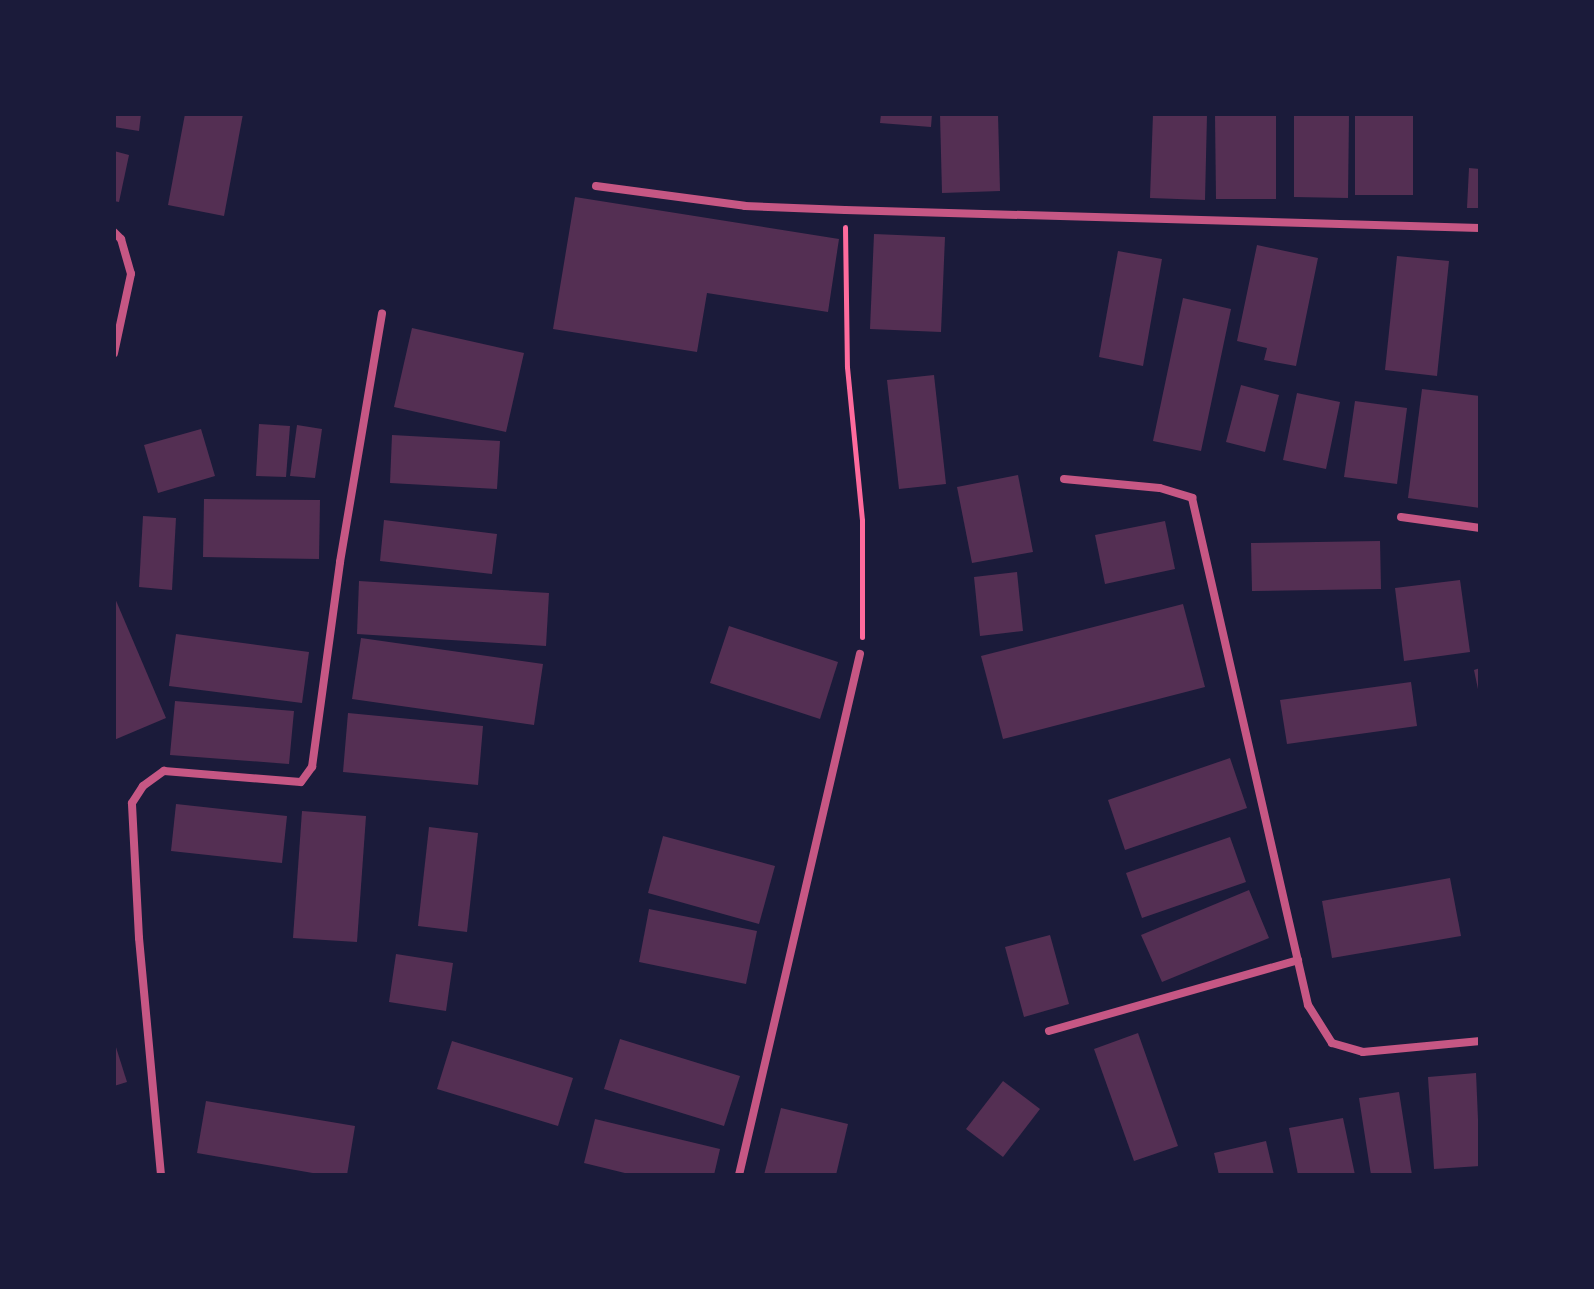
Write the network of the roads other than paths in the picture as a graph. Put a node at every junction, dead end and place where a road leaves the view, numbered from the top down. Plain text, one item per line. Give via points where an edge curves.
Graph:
1 (596, 186) dead end
2 (1480, 228) edge
3 (114, 232) edge
4 (382, 314) dead end
5 (114, 353) edge
6 (1064, 479) dead end
7 (1401, 517) dead end
8 (1480, 528) edge
9 (860, 654) road end
10 (1298, 960) junction
11 (1049, 1031) dead end
12 (1480, 1041) edge
13 (161, 1175) edge
14 (739, 1175) edge

1 - 2 street via 745,206
3 - 5 street via 131,274
4 - 13 street via 312,767 301,782 164,771 143,786 132,803
6 - 10 street via 1160,488 1192,498
7 - 8 street
9 - 14 street
10 - 11 street
10 - 12 street via 1308,1005 1332,1043 1363,1052

